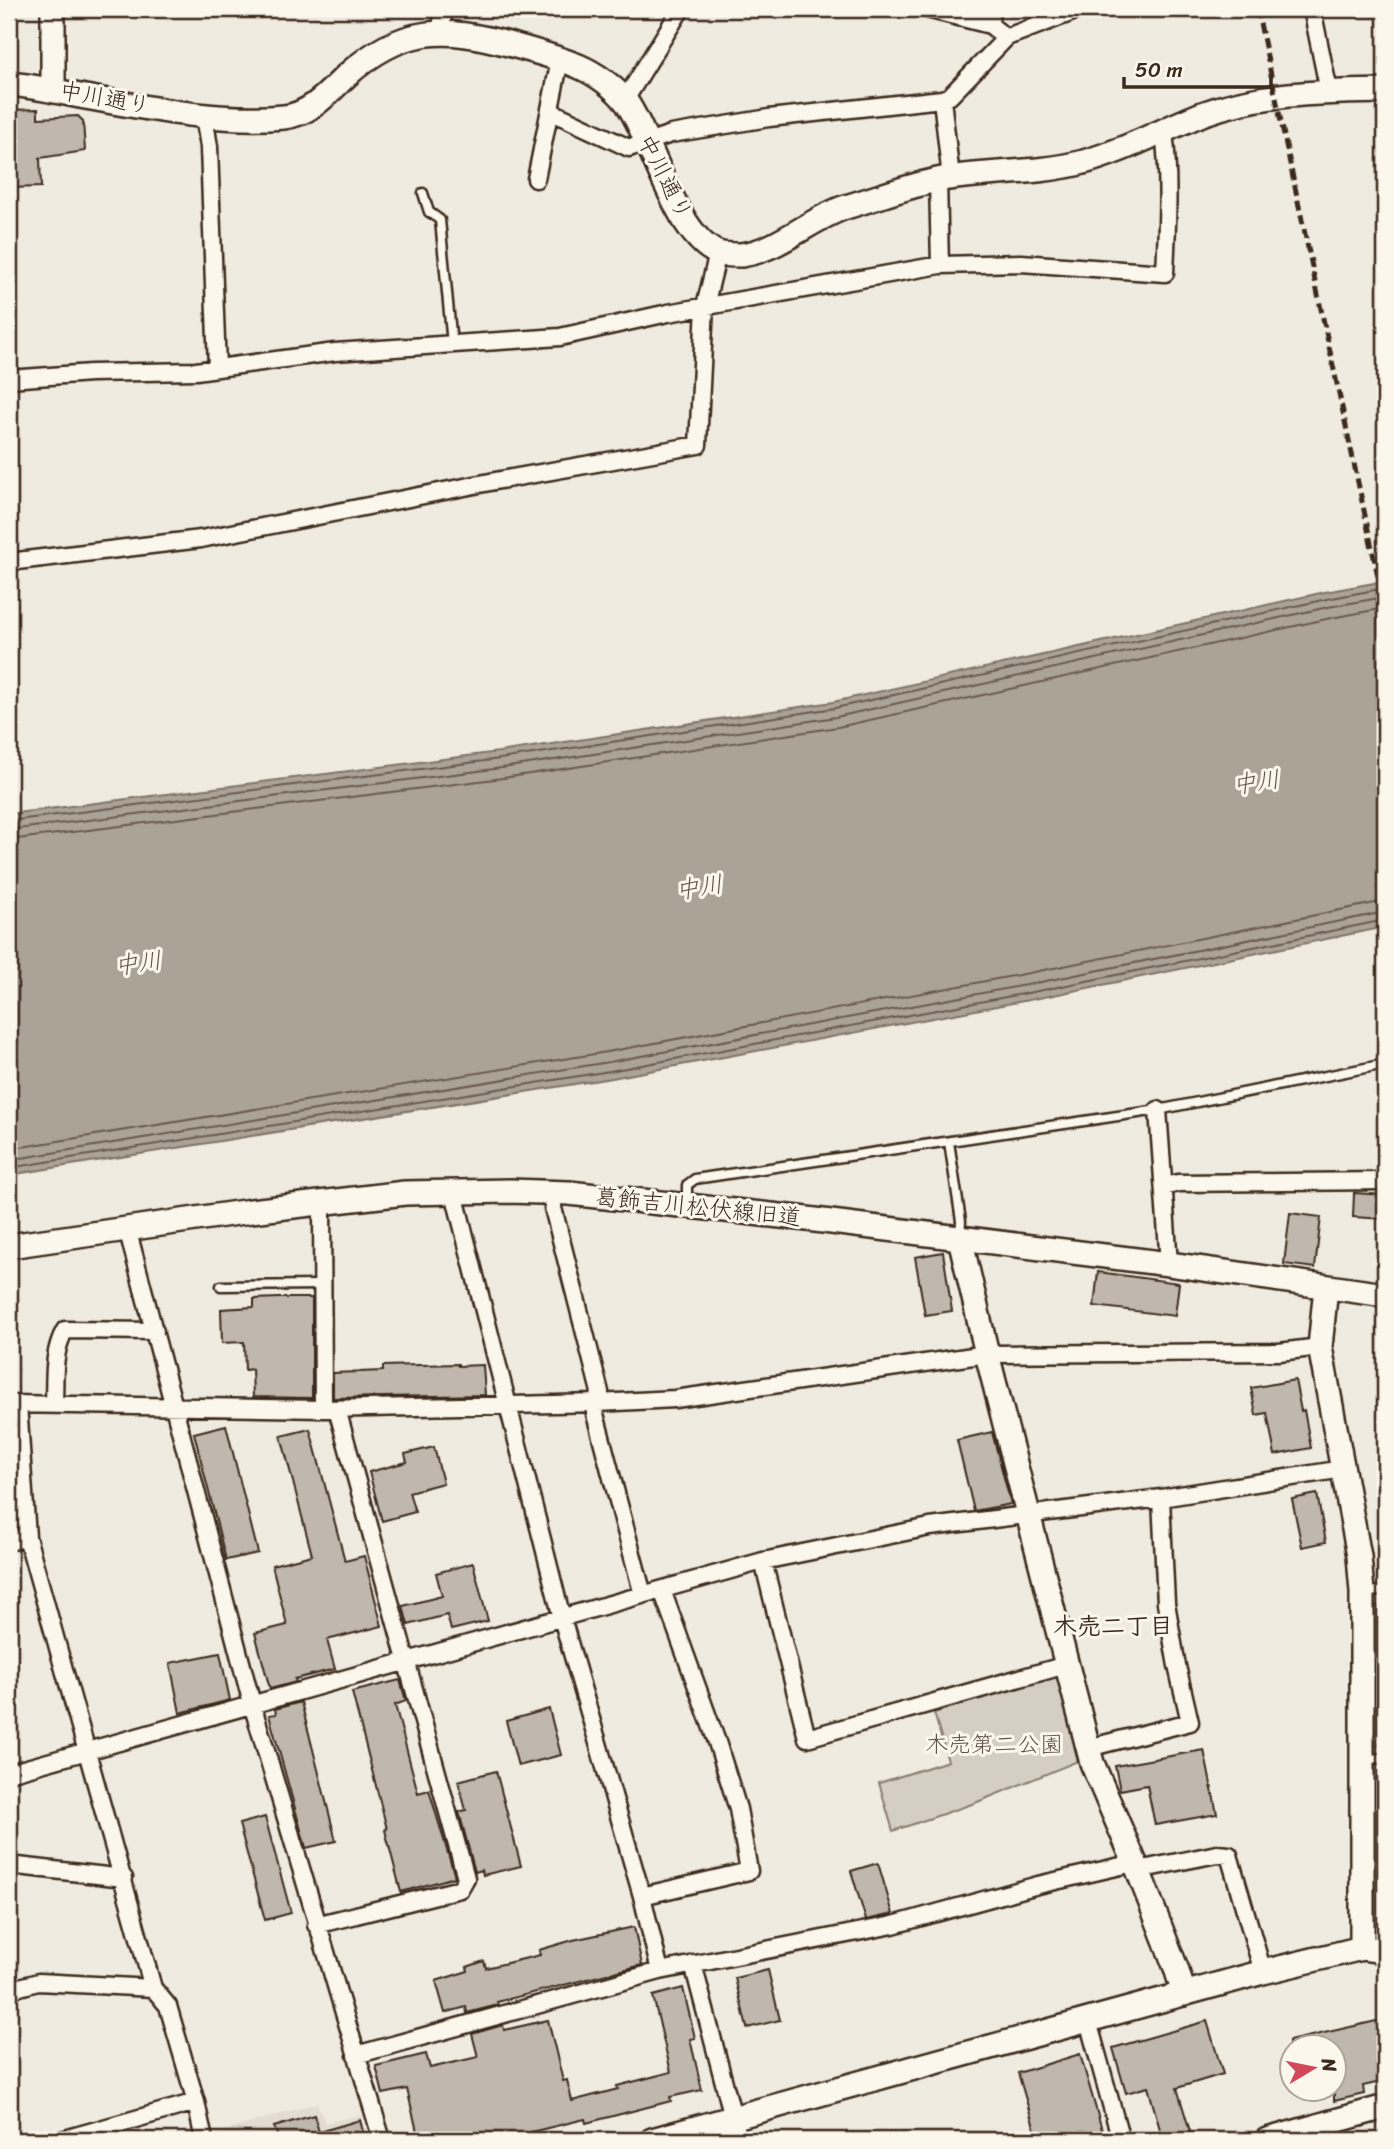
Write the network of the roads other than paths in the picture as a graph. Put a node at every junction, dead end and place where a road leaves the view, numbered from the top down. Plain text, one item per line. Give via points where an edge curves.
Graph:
1 (53, 9) edge
2 (444, 9) edge
3 (681, 9) edge
4 (927, 9) edge
5 (1081, 9) edge
6 (1312, 9) edge
7 (991, 17) edge
8 (440, 33) junction
9 (1007, 37) junction
10 (560, 60) junction
11 (9, 85) edge
12 (53, 89) junction
13 (1385, 91) edge
14 (1329, 92) junction
15 (942, 99) junction
16 (625, 100) junction
17 (550, 111) junction
18 (204, 115) junction
19 (1164, 132) junction
20 (648, 143) junction
21 (536, 179) dead end
22 (944, 179) junction
23 (423, 193) dead end
24 (718, 253) junction
25 (940, 265) junction
26 (705, 306) junction
27 (452, 344) junction
28 (216, 368) junction
29 (9, 379) edge
30 (9, 562) edge
31 (1385, 1064) edge
32 (1158, 1110) junction
33 (949, 1142) junction
34 (1385, 1181) edge
35 (1164, 1187) junction
36 (553, 1192) junction
37 (454, 1193) junction
38 (322, 1203) junction
39 (687, 1206) junction
40 (127, 1228) junction
41 (960, 1238) junction
42 (9, 1246) edge
43 (1169, 1264) junction
44 (322, 1285) junction
45 (221, 1286) dead end
46 (1326, 1287) junction
47 (1385, 1295) edge
48 (155, 1331) junction
49 (1320, 1347) junction
50 (987, 1354) junction
51 (598, 1403) junction
52 (13, 1404) edge
53 (54, 1405) junction
54 (173, 1406) junction
55 (508, 1407) junction
56 (330, 1409) junction
57 (1343, 1469) junction
58 (1161, 1498) junction
59 (1027, 1516) junction
60 (27, 1537) junction
61 (9, 1542) edge
62 (763, 1561) junction
63 (662, 1590) junction
64 (1385, 1591) edge
65 (1362, 1592) junction
66 (643, 1595) junction
67 (562, 1618) junction
68 (407, 1660) junction
69 (1066, 1665) junction
70 (252, 1704) junction
71 (1088, 1748) junction
72 (87, 1752) junction
73 (1374, 1758) edge
74 (9, 1773) edge
75 (9, 1865) edge
76 (1136, 1867) junction
77 (124, 1878) junction
78 (642, 1896) junction
79 (316, 1925) junction
80 (1362, 1948) junction
81 (1385, 1951) edge
82 (693, 1964) junction
83 (660, 1971) junction
84 (1263, 1972) junction
85 (153, 1988) junction
86 (9, 1990) edge
87 (1184, 1994) junction
88 (1088, 2021) junction
89 (356, 2055) junction
90 (196, 2102) junction
91 (1385, 2107) edge
92 (736, 2129) edge
93 (61, 2140) edge
94 (204, 2140) edge
95 (382, 2140) edge
96 (652, 2140) edge
97 (1121, 2140) edge
98 (1267, 2140) edge

1 - 12 street
2 - 8 street
3 - 16 street
4 - 7 street
5 - 9 street
6 - 14 street
7 - 9 street
8 - 10 street, 中川通り via 478,36
8 - 18 street, 中川通り via 407,38 383,48 298,115
9 - 15 street
10 - 16 street, 中川通り via 593,73
10 - 17 street
11 - 12 street, 中川通り
12 - 18 street, 中川通り
13 - 14 street
14 - 19 street via 1230,106
15 - 20 street via 769,118 671,134
15 - 22 street
16 - 20 street, 中川通り
17 - 20 street via 629,148
17 - 21 street
18 - 28 street
19 - 22 street via 1082,162
19 - 25 street via 1165,273 1021,263
20 - 24 street, 中川通り via 692,231
22 - 24 street via 843,208 774,245 738,255
22 - 25 street
23 - 27 lane via 429,212 440,220
24 - 26 street
25 - 26 street
26 - 27 street via 560,337
26 - 30 street via 698,445 201,539
27 - 28 street via 335,352
28 - 29 street
31 - 32 lane
32 - 33 lane
32 - 35 street
33 - 39 lane via 695,1179 687,1185
33 - 41 lane
34 - 35 street via 1178,1182
35 - 43 street
36 - 37 street, 葛飾吉川松伏線旧道
36 - 39 street, 葛飾吉川松伏線旧道
36 - 51 street via 553,1209 600,1392
37 - 38 street, 葛飾吉川松伏線旧道 via 405,1193
37 - 55 street
38 - 40 street, 葛飾吉川松伏線旧道
38 - 44 street
39 - 41 street, 葛飾吉川松伏線旧道
40 - 42 street, 葛飾吉川松伏線旧道
40 - 48 street
41 - 43 street, 葛飾吉川松伏線旧道
41 - 50 street
43 - 46 street, 葛飾吉川松伏線旧道
44 - 45 lane
44 - 56 street
46 - 47 street, 葛飾吉川松伏線旧道
46 - 49 street
48 - 53 street via 65,1330 59,1341
48 - 54 street
49 - 50 street via 1279,1352
49 - 57 street
50 - 51 street via 675,1399
50 - 59 street
51 - 55 street
51 - 66 street via 595,1414
52 - 53 street
52 - 60 street
53 - 54 street
54 - 56 street
54 - 70 street
55 - 56 street
55 - 67 street
56 - 68 street
57 - 58 street
57 - 65 street
58 - 59 street
58 - 71 street via 1166,1603 1191,1722
59 - 62 street via 930,1527
59 - 69 street
60 - 61 street
60 - 72 street
62 - 63 street
62 - 69 street via 807,1738
63 - 66 street
63 - 78 street via 728,1776 749,1871
64 - 65 lane
65 - 73 street
66 - 67 street
67 - 68 street
67 - 78 street
68 - 70 street
68 - 79 street via 467,1878 460,1889
69 - 71 street
70 - 72 street
70 - 79 street
71 - 76 street
72 - 74 street
72 - 77 street
73 - 80 street
75 - 77 street
76 - 82 street via 1038,1885 893,1925
76 - 84 street via 1230,1855
76 - 87 street
77 - 85 street
78 - 83 street
79 - 89 street
80 - 81 street
80 - 84 street
82 - 83 street
82 - 92 street
83 - 89 street
84 - 87 street
85 - 86 street via 38,1982
85 - 90 street via 168,2006
87 - 88 street
88 - 92 street
88 - 97 street
89 - 95 street
90 - 93 street
90 - 94 street
91 - 98 street
92 - 96 street

